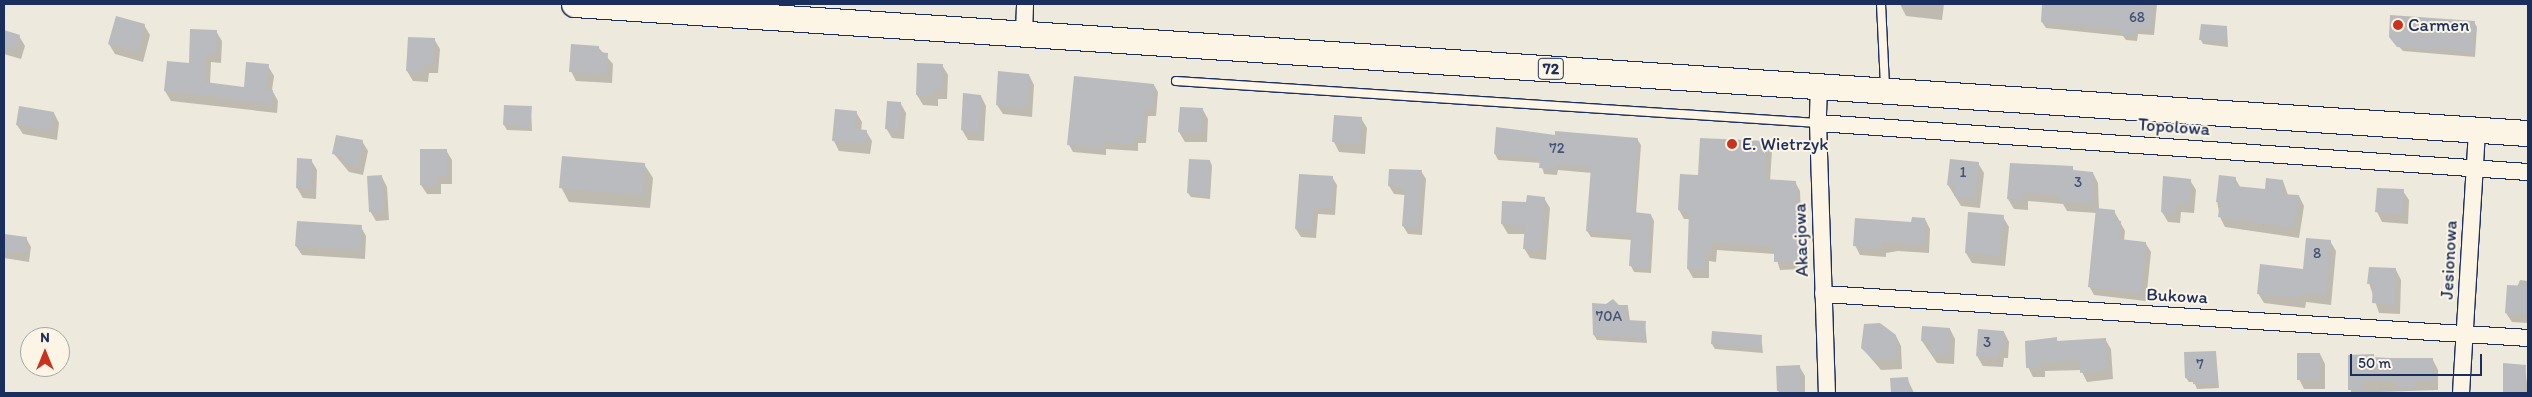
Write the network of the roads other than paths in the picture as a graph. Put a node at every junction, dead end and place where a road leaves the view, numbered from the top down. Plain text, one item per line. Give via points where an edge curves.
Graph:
1 (574, 4) edge
2 (1025, 4) edge
3 (1882, 4) edge
4 (1024, 34) junction
5 (1176, 81) dead end
6 (1819, 86) junction
7 (1886, 91) junction
8 (1818, 123) junction
9 (2477, 129) junction
10 (2528, 133) edge
11 (2475, 168) junction
12 (2528, 172) edge
13 (1823, 294) junction
14 (2465, 333) junction
15 (2528, 338) edge
16 (1827, 393) edge
17 (2461, 393) edge

1 - 4 main road, 72
2 - 4 street
3 - 7 lane
4 - 6 main road, 72
5 - 8 lane
6 - 7 main road, 72
6 - 8 street, Akacjowa
7 - 9 main road, 72
8 - 11 street, Topolowa
8 - 13 street, Akacjowa
9 - 10 main road, 72
9 - 11 street, Jesionowa
11 - 12 street, Topolowa
11 - 14 street, Jesionowa
13 - 14 street, Bukowa
13 - 16 street, Akacjowa
14 - 15 street, Bukowa
14 - 17 street, Jesionowa

